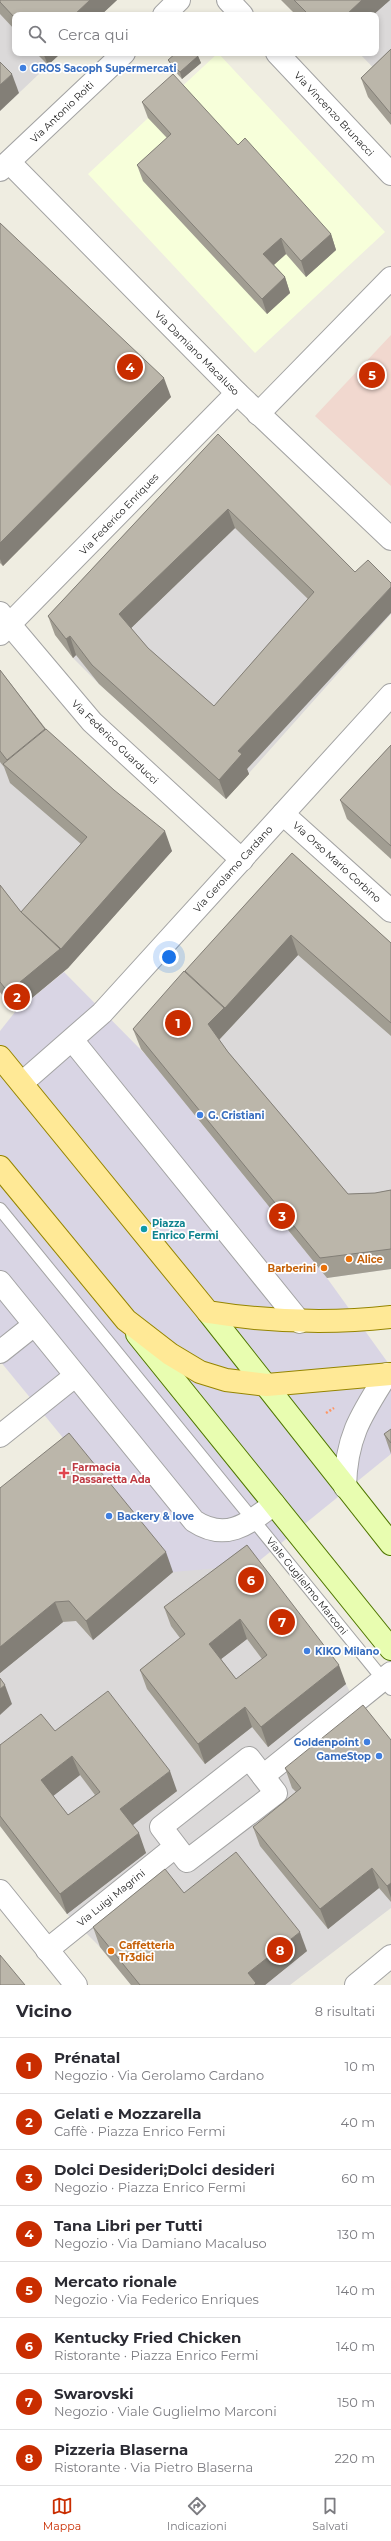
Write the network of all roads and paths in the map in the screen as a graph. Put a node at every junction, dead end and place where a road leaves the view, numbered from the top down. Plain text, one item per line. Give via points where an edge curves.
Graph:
1 (179, 0) edge
2 (228, 0) edge
3 (167, 12) edge
4 (239, 12) edge
5 (121, 56) edge
6 (280, 56) edge
7 (4, 166) edge
8 (391, 174) edge
9 (391, 278) edge
10 (237, 393) junction
11 (258, 414) junction
12 (391, 539) edge
13 (3, 624) edge
14 (391, 695) edge
15 (283, 814) junction
16 (242, 860) junction
17 (391, 911) edge
18 (72, 1041) junction
19 (0, 1057) edge
20 (22, 1083) junction
21 (0, 1167) edge
22 (0, 1208) edge
23 (0, 1282) edge
24 (208, 1312) junction
25 (391, 1317) edge
26 (126, 1320) junction
27 (300, 1322) junction
28 (34, 1325) junction
29 (0, 1352) edge
30 (389, 1374) edge
31 (75, 1376) junction
32 (267, 1385) junction
33 (334, 1408) dead end
34 (326, 1413) dead end
35 (0, 1436) edge
36 (345, 1486) junction
37 (274, 1504) junction
38 (253, 1520) junction
39 (391, 1544) edge
40 (391, 1649) edge
41 (388, 1681) edge
42 (263, 1776) junction
43 (175, 1846) junction
44 (0, 1891) edge
45 (48, 1950) junction
46 (391, 1956) edge
47 (76, 1985) edge
48 (356, 1985) edge

1 - 3 street
2 - 4 street
5 - 7 street, Via Antonio Roiti
6 - 8 street, Via Vincenzo Brunacci
7 - 10 street, Via Damiano Macaluso
9 - 11 street
10 - 11 street, Via Damiano Macaluso
10 - 13 street, Via Federico Enriques
11 - 12 street, Via Damiano Macaluso
13 - 16 street, Via Federico Guarducci via 92,722
14 - 15 street, Via Gerolamo Cardano
15 - 16 street, Via Gerolamo Cardano
15 - 17 street, Via Orso Mario Corbino
16 - 18 street, Via Gerolamo Cardano via 102,1013
18 - 20 street
18 - 27 street
19 - 20 main road
20 - 24 main road
21 - 26 main road
22 - 38 lane
23 - 28 street
24 - 27 main road
24 - 32 main road
25 - 27 main road
26 - 32 main road via 170,1354 200,1372 226,1380
26 - 37 main road
28 - 29 street
28 - 31 street
30 - 32 main road
30 - 36 street via 358,1421 345,1463
31 - 35 street
31 - 38 street via 194,1521 218,1530 238,1529
32 - 36 main road
33 - 34 path
36 - 39 main road
37 - 38 street
37 - 40 main road
38 - 41 lane, Viale Guglielmo Marconi
41 - 42 street
42 - 43 street via 276,1792 187,1861
42 - 43 street via 249,1758 161,1827
43 - 45 street, Via Luigi Magrini
44 - 45 street
45 - 47 street
46 - 48 street

